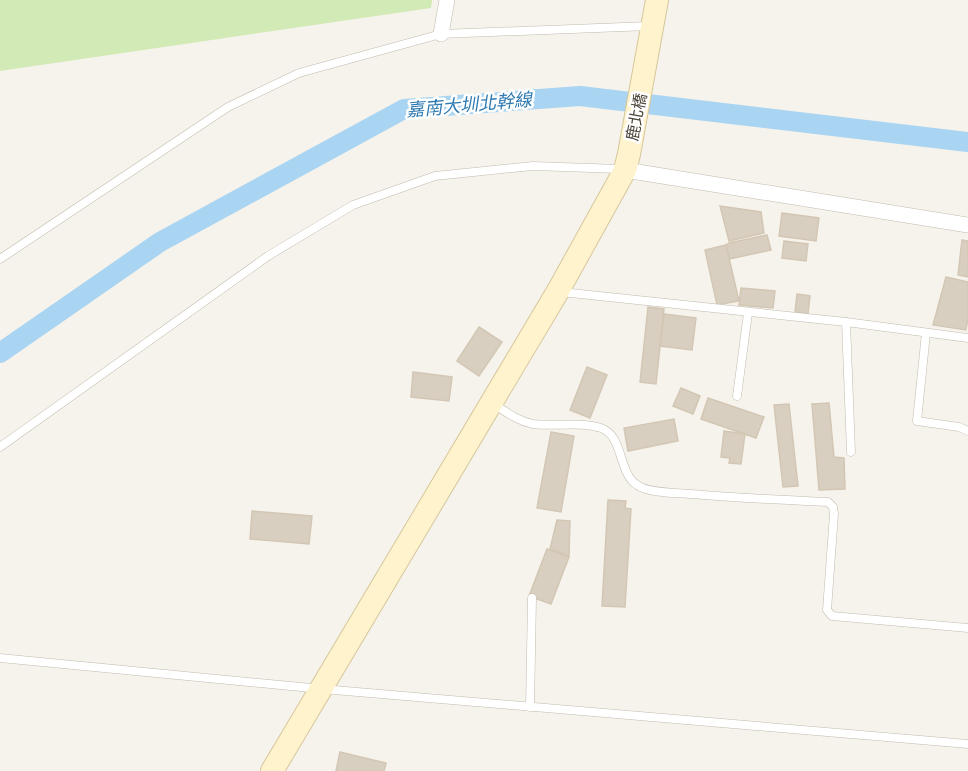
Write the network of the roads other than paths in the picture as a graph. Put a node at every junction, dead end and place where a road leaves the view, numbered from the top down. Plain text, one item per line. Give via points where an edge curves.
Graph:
1 (447, 0) edge
2 (657, 0) edge
3 (654, 26) junction
4 (441, 34) junction
5 (627, 162) junction
6 (968, 225) edge
7 (0, 259) edge
8 (558, 291) junction
9 (748, 313) junction
10 (846, 322) junction
11 (926, 333) junction
12 (968, 338) edge
13 (737, 396) dead end
14 (490, 402) junction
15 (968, 431) edge
16 (0, 447) edge
17 (851, 452) dead end
18 (532, 598) dead end
19 (968, 628) edge
20 (0, 658) edge
21 (322, 689) junction
22 (530, 706) junction
23 (968, 744) edge
24 (272, 771) edge

1 - 4 street
2 - 3 main road, 鹿北橋
3 - 4 lane
3 - 5 main road, 鹿北橋
4 - 7 lane via 299,73 228,107
5 - 6 street
5 - 8 main road, 鹿北橋
5 - 16 lane via 435,176 352,205 268,256
8 - 9 lane
8 - 14 main road, 鹿北橋
9 - 10 lane
9 - 13 lane
10 - 11 lane
10 - 17 lane
11 - 12 lane
11 - 15 lane via 917,421
14 - 19 lane via 532,424 602,428 612,435 629,477 644,488 734,498 828,502 834,513 827,610 832,616
14 - 21 main road, 鹿北橋
18 - 22 lane
20 - 21 lane
21 - 22 lane
21 - 24 main road, 鹿北橋
22 - 23 lane

